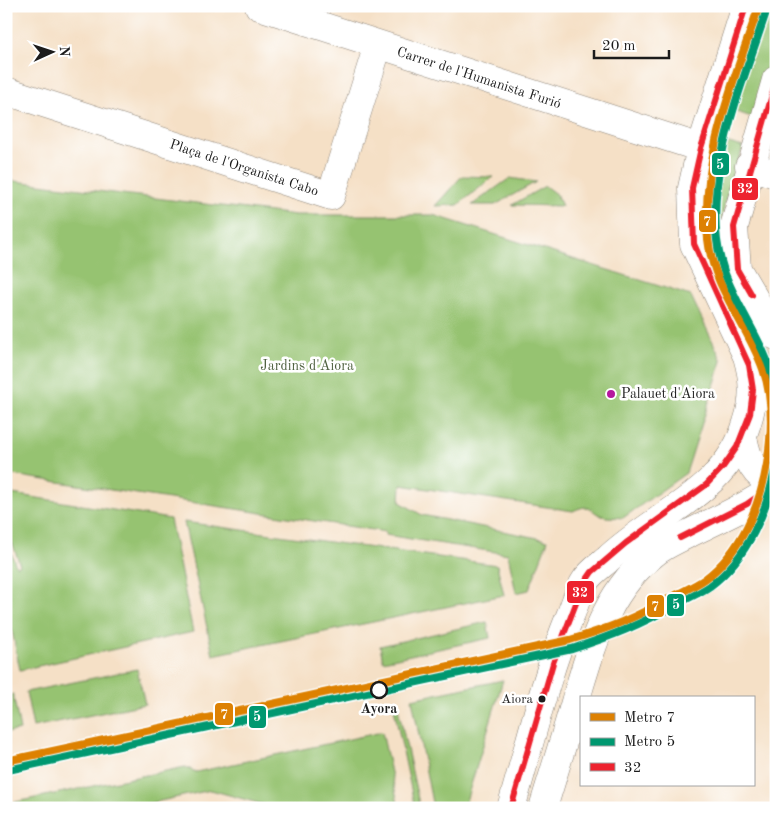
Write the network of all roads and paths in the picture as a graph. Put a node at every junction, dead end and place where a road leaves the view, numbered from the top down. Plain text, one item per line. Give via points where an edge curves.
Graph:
1 (259, 6) edge
2 (746, 6) edge
3 (378, 45) junction
4 (776, 80) edge
5 (6, 91) edge
6 (700, 148) junction
7 (750, 166) junction
8 (776, 174) edge
9 (776, 336) edge
10 (776, 387) edge
11 (753, 405) junction
12 (743, 437) junction
13 (775, 486) edge
14 (511, 808) edge
15 (543, 808) edge

1 - 3 street, Carrer de l'Humanista Furió
2 - 6 street
3 - 5 street, Plaça de l'Organista Cabo via 331,196
3 - 6 street, Carrer de l'Humanista Furió
4 - 7 street
6 - 11 street via 692,188 694,244 747,356 752,373
7 - 8 street
7 - 9 street via 734,227 737,269
10 - 11 street
11 - 12 street
12 - 13 street via 752,469
12 - 14 street via 721,472 623,544 585,580 560,641
13 - 15 street via 658,550 616,593 596,633

